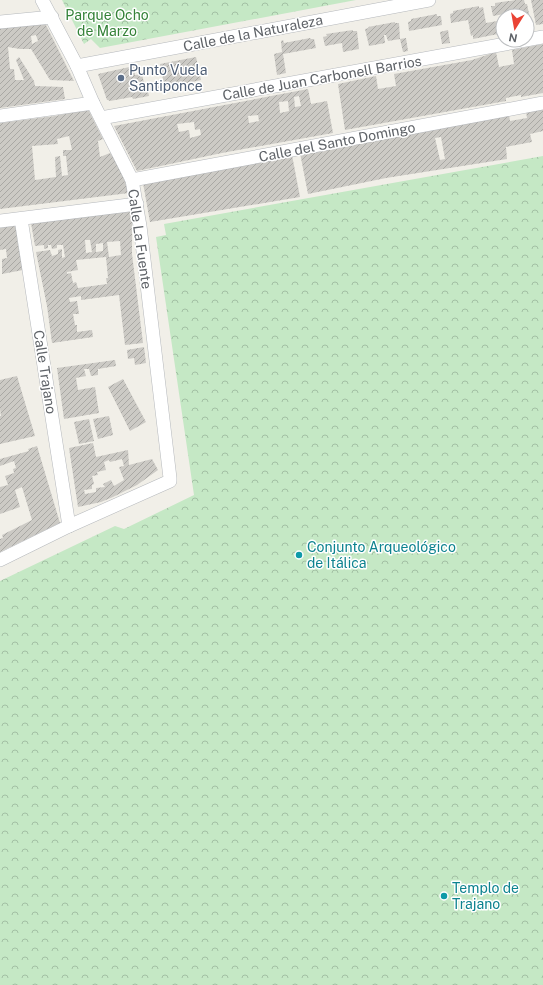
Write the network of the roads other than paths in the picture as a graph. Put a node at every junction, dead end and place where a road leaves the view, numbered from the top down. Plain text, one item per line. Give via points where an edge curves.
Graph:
1 (42, 0) edge
2 (429, 0) edge
3 (52, 17) junction
4 (0, 22) edge
5 (543, 38) edge
6 (77, 66) junction
7 (93, 103) junction
8 (543, 103) edge
9 (0, 116) edge
10 (102, 118) junction
11 (132, 180) junction
12 (137, 204) junction
13 (21, 219) junction
14 (0, 221) edge
15 (69, 526) junction
16 (0, 560) edge

1 - 3 street, Calle La Fuente
2 - 6 street, Calle de la Naturaleza
3 - 4 street
3 - 6 street, Calle La Fuente
5 - 10 street, Calle de Juan Carbonell Barrios
6 - 7 street, Calle La Fuente
7 - 9 street
7 - 10 street, Calle La Fuente
8 - 11 street, Calle del Santo Domingo
10 - 11 street, Calle La Fuente
11 - 12 street, Calle La Fuente
12 - 13 street
12 - 15 street, Calle La Fuente via 170,481
13 - 14 street
13 - 15 street, Calle Trajano
15 - 16 street

